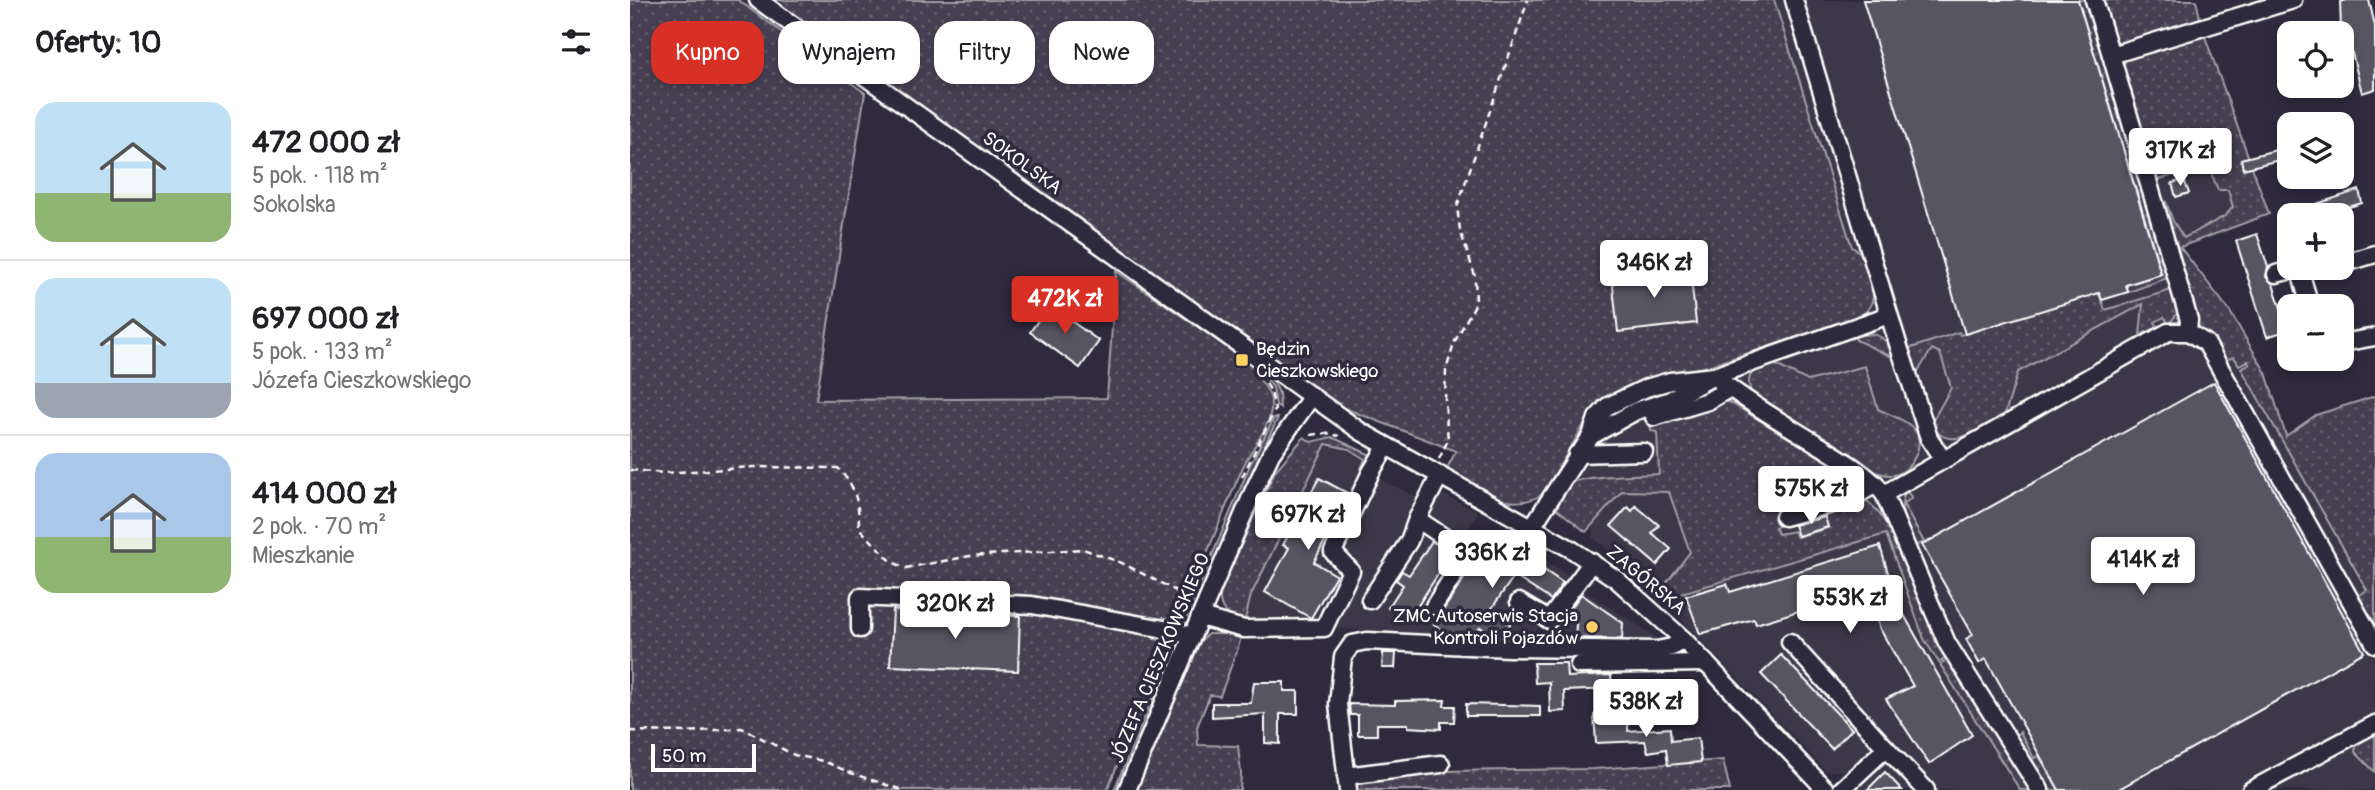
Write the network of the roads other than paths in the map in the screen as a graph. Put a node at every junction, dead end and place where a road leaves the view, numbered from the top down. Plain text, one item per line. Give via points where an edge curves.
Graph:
1 (758, 0) edge
2 (1794, 0) edge
3 (2094, 0) edge
4 (2293, 0) edge
5 (2111, 55) junction
6 (2375, 254) edge
7 (2354, 260) edge
8 (1889, 315) junction
9 (2188, 332) junction
10 (2375, 338) edge
11 (2354, 341) edge
12 (1265, 364) joint
13 (1714, 376) junction
14 (1730, 388) junction
15 (1311, 396) junction
16 (1591, 436) junction
17 (1386, 447) junction
18 (1644, 452) dead end
19 (1577, 454) junction
20 (1943, 460) junction
21 (1437, 473) junction
22 (1880, 489) junction
23 (1784, 517) dead end
24 (1417, 519) junction
25 (1532, 527) junction
26 (1592, 562) junction
27 (1370, 600) dead end
28 (1519, 602) dead end
29 (1434, 607) dead end
30 (1195, 611) junction
31 (860, 629) dead end
32 (1192, 636) junction
33 (1683, 639) junction
34 (1790, 642) dead end
35 (2375, 645) edge
36 (1706, 663) junction
37 (1579, 665) dead end
38 (2375, 724) edge
39 (1886, 748) junction
40 (1441, 764) dead end
41 (1347, 783) edge
42 (1127, 790) edge
43 (1826, 790) edge
44 (1841, 790) edge
45 (1926, 790) edge
46 (2040, 790) edge
47 (2251, 790) edge

1 - 12 street, SOKOLSKA
2 - 8 street
3 - 5 street
4 - 5 street
5 - 9 street via 2189,320
6 - 7 street
8 - 13 street
8 - 20 street via 1928,438
9 - 20 street via 2168,332
9 - 35 street via 2206,343
10 - 11 street
12 - 15 street, ZAGÓRSKA
13 - 14 street
13 - 16 street
14 - 16 street via 1708,401
14 - 22 street
15 - 17 street, ZAGÓRSKA
15 - 30 street, JÓZEFA CIESZKOWSKIEGO via 1271,454
16 - 19 street
17 - 21 street, ZAGÓRSKA
17 - 30 street via 1333,552 1351,571 1325,628 1244,629
18 - 19 street
19 - 25 street
20 - 22 street
21 - 24 street
21 - 25 street, ZAGÓRSKA
22 - 23 street
22 - 46 street via 1947,643
24 - 27 street via 1409,541
24 - 29 street via 1468,553
25 - 26 street, ZAGÓRSKA
26 - 28 street via 1549,620
26 - 33 street, ZAGÓRSKA
30 - 32 street, JÓZEFA CIESZKOWSKIEGO
31 - 32 street via 860,597 1032,605
32 - 42 street, JÓZEFA CIESZKOWSKIEGO
33 - 36 street, ZAGÓRSKA
33 - 41 street via 1657,650 1352,644 1343,657 1338,704
34 - 39 street
36 - 37 street
36 - 43 street, ZAGÓRSKA
38 - 47 street
39 - 44 street
39 - 45 street
40 - 41 street

